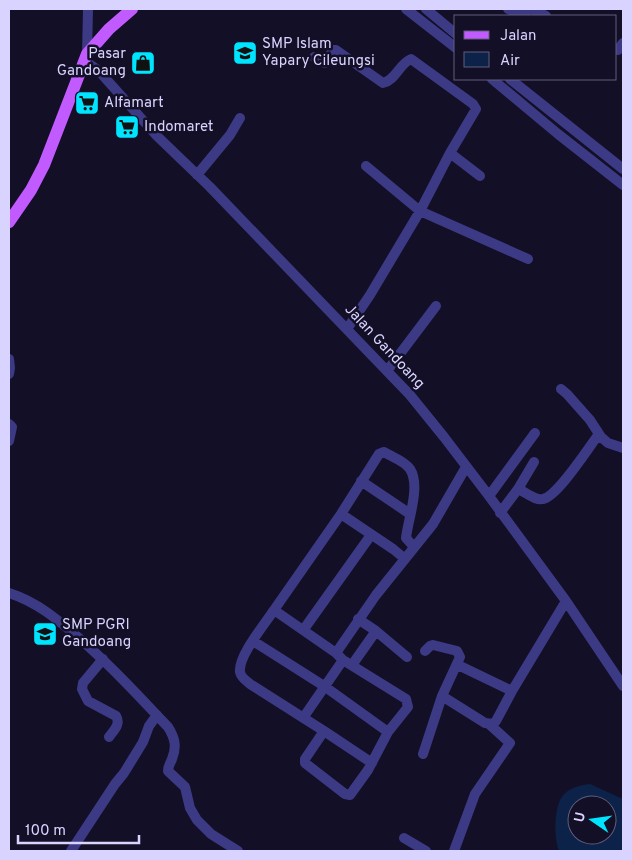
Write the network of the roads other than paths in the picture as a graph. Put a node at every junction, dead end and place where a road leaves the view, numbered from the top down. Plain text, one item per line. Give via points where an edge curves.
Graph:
1 (88, 9) edge
2 (132, 9) edge
3 (406, 9) edge
4 (426, 9) edge
5 (508, 9) edge
6 (532, 9) edge
7 (544, 15) edge
8 (454, 32) edge
9 (454, 46) edge
10 (86, 57) junction
11 (314, 57) dead end
12 (493, 80) edge
13 (511, 80) edge
14 (240, 118) dead end
15 (567, 126) junction
16 (558, 134) junction
17 (450, 152) junction
18 (366, 166) dead end
19 (623, 169) edge
20 (197, 175) junction
21 (480, 176) dead end
22 (623, 185) edge
23 (420, 211) junction
24 (9, 222) edge
25 (528, 259) dead end
26 (436, 306) dead end
27 (347, 329) junction
28 (9, 359) edge
29 (387, 371) junction
30 (9, 374) edge
31 (561, 390) dead end
32 (9, 424) edge
33 (535, 433) dead end
34 (599, 434) junction
35 (9, 441) edge
36 (623, 448) edge
37 (534, 462) dead end
38 (466, 467) junction
39 (361, 481) junction
40 (518, 489) junction
41 (489, 496) junction
42 (500, 513) junction
43 (341, 514) junction
44 (410, 514) junction
45 (371, 535) junction
46 (410, 544) junction
47 (393, 549) junction
48 (404, 558) junction
49 (9, 593) edge
50 (566, 601) junction
51 (274, 610) junction
52 (358, 619) junction
53 (304, 629) junction
54 (376, 631) junction
55 (253, 641) junction
56 (425, 651) dead end
57 (407, 657) dead end
58 (103, 659) junction
59 (343, 659) junction
60 (458, 665) junction
61 (324, 686) junction
62 (623, 686) edge
63 (512, 691) junction
64 (442, 696) junction
65 (157, 715) junction
66 (303, 718) junction
67 (489, 724) junction
68 (324, 731) junction
69 (388, 732) junction
70 (109, 737) dead end
71 (423, 754) dead end
72 (372, 763) junction
73 (404, 838) dead end
74 (71, 851) edge
75 (238, 851) edge
76 (426, 851) edge
77 (454, 851) edge

1 - 10 street
2 - 10 main road via 109,29
3 - 9 street
4 - 8 street
5 - 6 street via 516,12
6 - 7 street
10 - 20 street, Jalan Gandoang
10 - 24 main road via 44,164
11 - 17 street via 325,63 336,50 383,83 412,59 476,109
12 - 16 street
13 - 15 street
14 - 20 street
15 - 16 street
15 - 19 street
16 - 22 street
17 - 21 street
17 - 23 street
18 - 23 street
20 - 27 street, Jalan Gandoang
23 - 25 street
23 - 27 street
26 - 29 street
27 - 29 street, Jalan Gandoang
28 - 30 street
29 - 38 street, Jalan Gandoang
31 - 34 street
32 - 35 street via 12,434
33 - 41 street
34 - 36 street via 608,443
34 - 40 street via 555,492 544,499 536,499
37 - 40 street
38 - 41 street, Jalan Gandoang
38 - 46 street via 433,524
39 - 43 street
39 - 44 street
39 - 44 street via 381,453 403,463 412,475 414,494
40 - 42 street
41 - 42 street, Jalan Gandoang
42 - 50 street, Jalan Gandoang
43 - 45 street
43 - 51 street
44 - 46 street via 406,534
45 - 47 street
45 - 53 street
46 - 47 street
46 - 48 street
47 - 48 street
48 - 52 street
49 - 58 street via 47,612
50 - 62 street, Jalan Gandoang
50 - 63 street
51 - 53 street
51 - 55 street
52 - 54 street
52 - 59 street
53 - 59 street
54 - 57 street
54 - 59 street
55 - 61 street
55 - 66 street via 241,661 242,677
56 - 60 street via 433,645 458,651
58 - 65 street
58 - 70 street via 82,689 88,701 118,719
59 - 61 street
59 - 69 street via 406,699 408,707
60 - 63 street
60 - 64 street
61 - 66 street
61 - 69 street
63 - 67 street via 496,722
64 - 67 street
64 - 71 street
65 - 74 street via 124,773
65 - 75 street via 174,738 175,752 168,771 185,787 197,820
66 - 68 street
67 - 77 street via 510,744 475,794
68 - 72 street
68 - 72 street via 305,763 345,794 352,792
69 - 72 street
73 - 76 street

